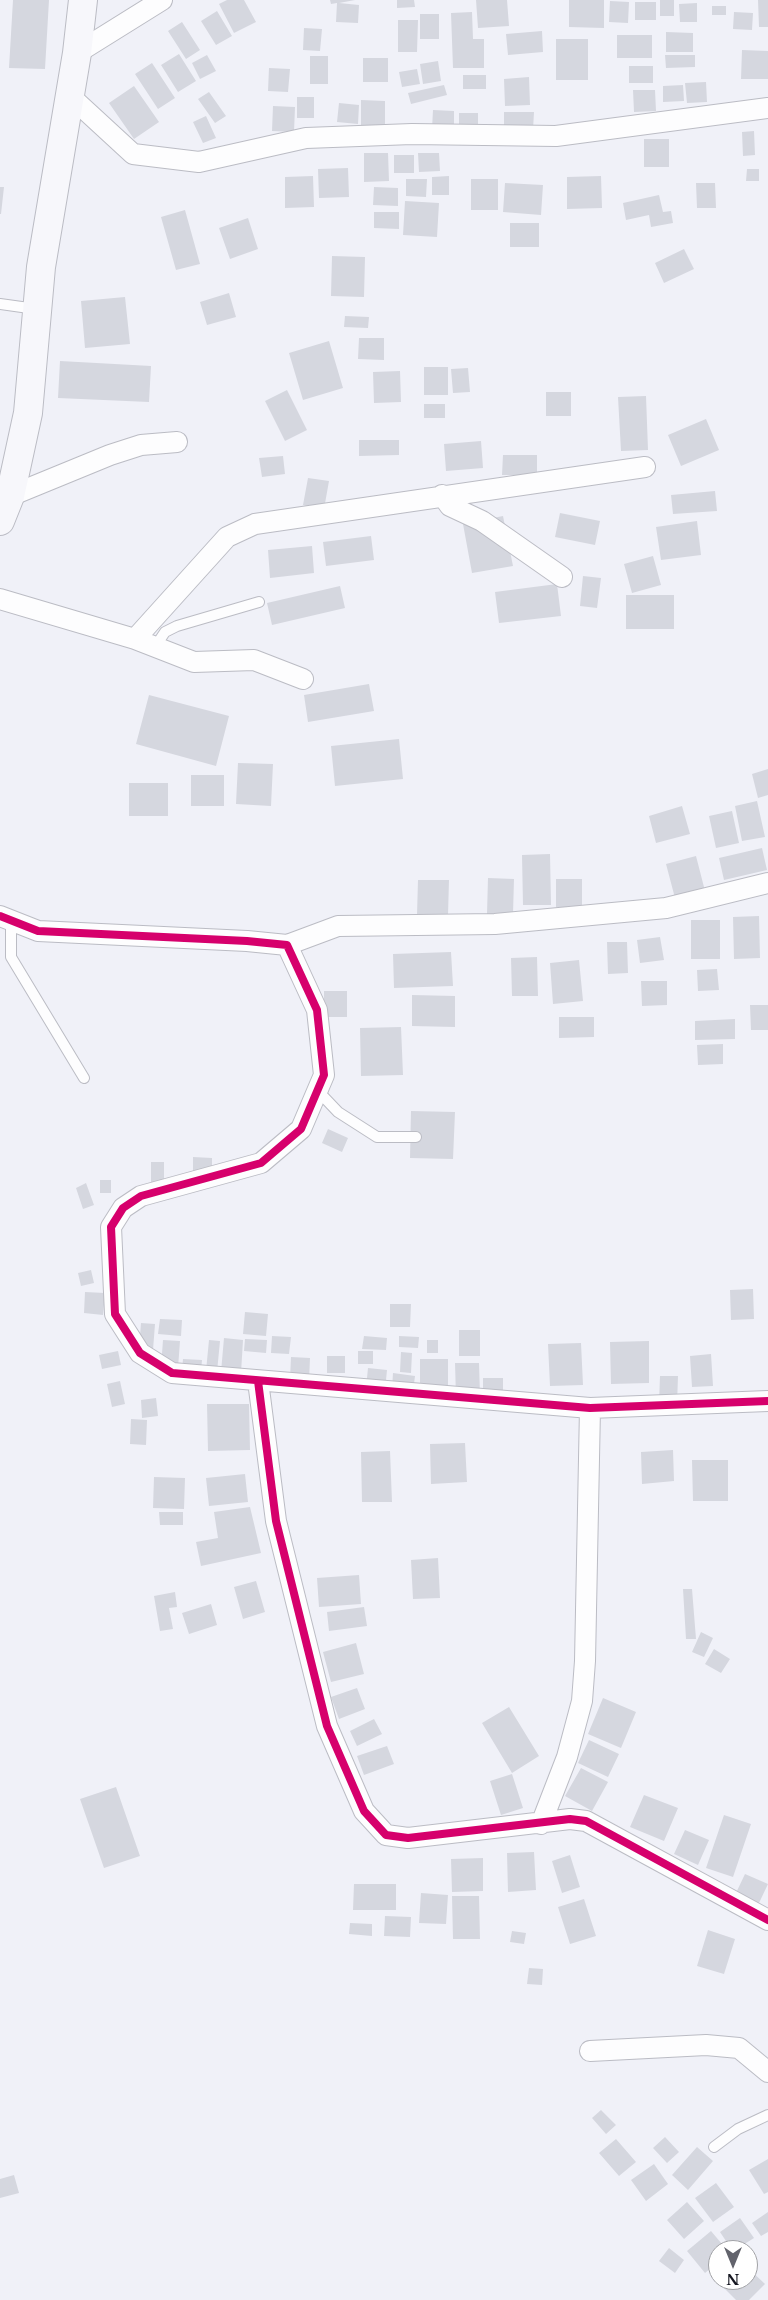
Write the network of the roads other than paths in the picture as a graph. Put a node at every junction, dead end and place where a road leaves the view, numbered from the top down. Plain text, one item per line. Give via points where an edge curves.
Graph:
1 (83, 0) edge
2 (162, 0) edge
3 (77, 53) junction
4 (70, 96) junction
5 (768, 108) edge
6 (0, 304) edge
7 (37, 309) junction
8 (176, 442) dead end
9 (645, 466) dead end
10 (442, 495) junction
11 (10, 496) junction
12 (0, 521) edge
13 (562, 577) dead end
14 (0, 598) edge
15 (260, 602) dead end
16 (135, 639) junction
17 (155, 647) junction
18 (303, 679) dead end
19 (768, 883) edge
20 (6, 918) edge
21 (288, 946) junction
22 (84, 1078) dead end
23 (318, 1090) junction
24 (416, 1137) dead end
25 (258, 1381) junction
26 (768, 1401) edge
27 (590, 1408) junction
28 (541, 1824) junction
29 (768, 1920) edge
30 (590, 2051) dead end
31 (768, 2072) edge
32 (768, 2115) edge
33 (714, 2146) dead end

1 - 3 street
2 - 3 street
3 - 4 street
4 - 5 street via 134,154 199,162 306,138 412,134 556,136
4 - 7 street
6 - 7 lane
7 - 11 street via 28,413
8 - 11 street via 141,445 110,455
9 - 10 street
10 - 13 street via 450,506 482,521
10 - 16 street via 255,524 227,537
11 - 12 street
14 - 16 street
15 - 17 lane via 177,626 165,632
16 - 17 street
17 - 18 street via 194,662 254,660
19 - 21 street via 666,908 495,924 338,926
20 - 21 street via 38,931 247,941
20 - 22 lane via 11,957
21 - 23 street via 317,1010 324,1075
23 - 24 lane via 338,1112 377,1137
23 - 25 street via 301,1129 261,1164 141,1196 123,1208 111,1227 115,1314 140,1353 172,1373
25 - 27 street
25 - 28 street via 279,1530 327,1726 364,1811 386,1835 408,1838
26 - 27 street
27 - 28 street via 582,1701 567,1757
28 - 29 street via 570,1819 586,1821
30 - 31 street via 706,2045 739,2048
32 - 33 lane via 738,2129

